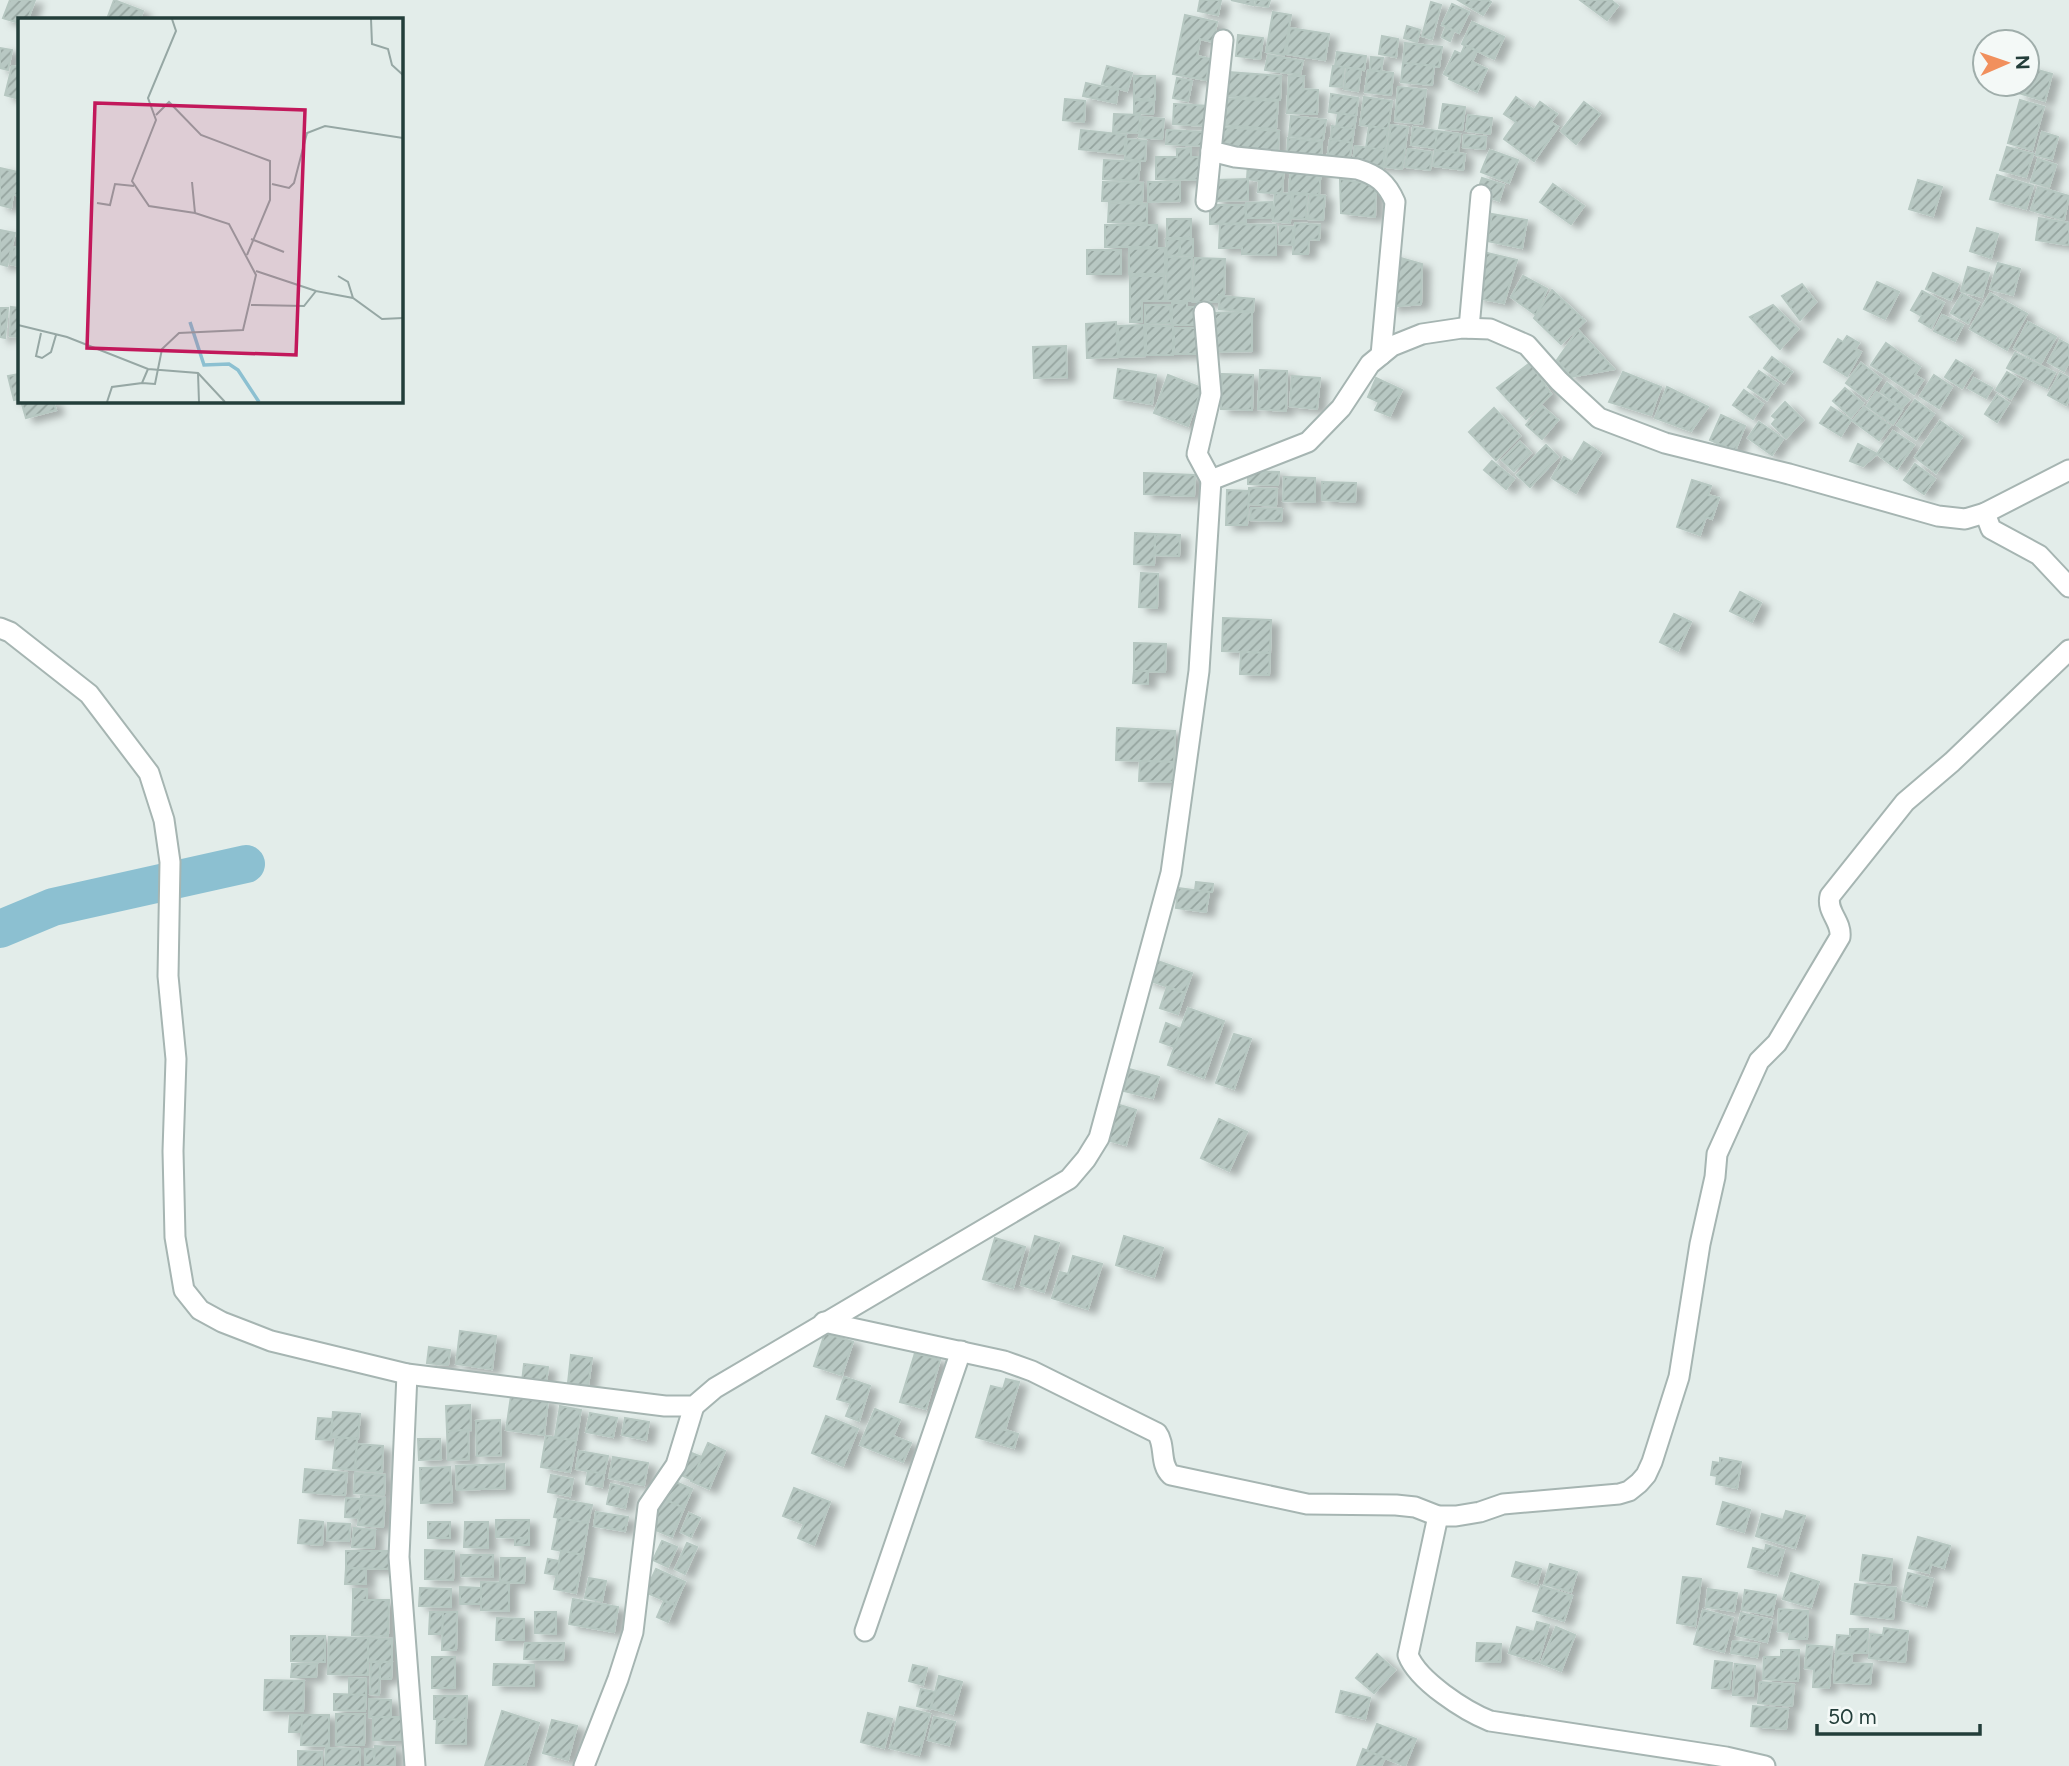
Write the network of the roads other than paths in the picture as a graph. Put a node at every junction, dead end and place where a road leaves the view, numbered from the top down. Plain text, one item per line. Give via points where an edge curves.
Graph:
1 (1223, 40) dead end
2 (1211, 151) junction
3 (1481, 195) dead end
4 (1206, 201) dead end
5 (1204, 312) dead end
6 (1469, 328) junction
7 (1381, 355) junction
8 (2069, 470) edge
9 (1211, 480) junction
10 (1985, 513) junction
11 (2069, 587) edge
12 (0, 628) edge
13 (2069, 650) edge
14 (824, 1322) junction
15 (961, 1352) junction
16 (407, 1374) junction
17 (694, 1406) junction
18 (1438, 1516) junction
19 (865, 1631) dead end
20 (415, 1766) edge
21 (584, 1766) edge
22 (1765, 1766) edge

1 - 2 street
2 - 4 street
2 - 7 street via 1357,169 1372,173 1390,188 1395,202
3 - 6 street
5 - 9 street via 1210,394 1197,454
6 - 7 street via 1422,334
6 - 10 street via 1490,329 1527,345 1599,418 1665,443 1938,516 1965,519
7 - 9 street via 1308,442
8 - 10 street
9 - 14 street via 1199,671 1171,873 1099,1138 1069,1179
10 - 11 street via 1996,534 2039,555
12 - 16 street via 89,694 149,773 164,820 170,862 168,976 176,1059 175,1237 184,1290 200,1310 271,1341
13 - 18 street via 1905,802 1830,896 1840,937 1777,1043 1759,1062 1717,1154 1678,1381 1646,1475 1619,1494 1503,1504 1466,1515
14 - 15 street
14 - 17 street via 715,1388
15 - 18 street via 1032,1371 1154,1430 1161,1439 1166,1470 1175,1477 1307,1504 1396,1505
15 - 19 street
16 - 17 street
16 - 20 street via 399,1557
17 - 21 street via 676,1465 648,1506 633,1632
18 - 22 street via 1408,1655 1412,1665 1449,1699 1490,1721

